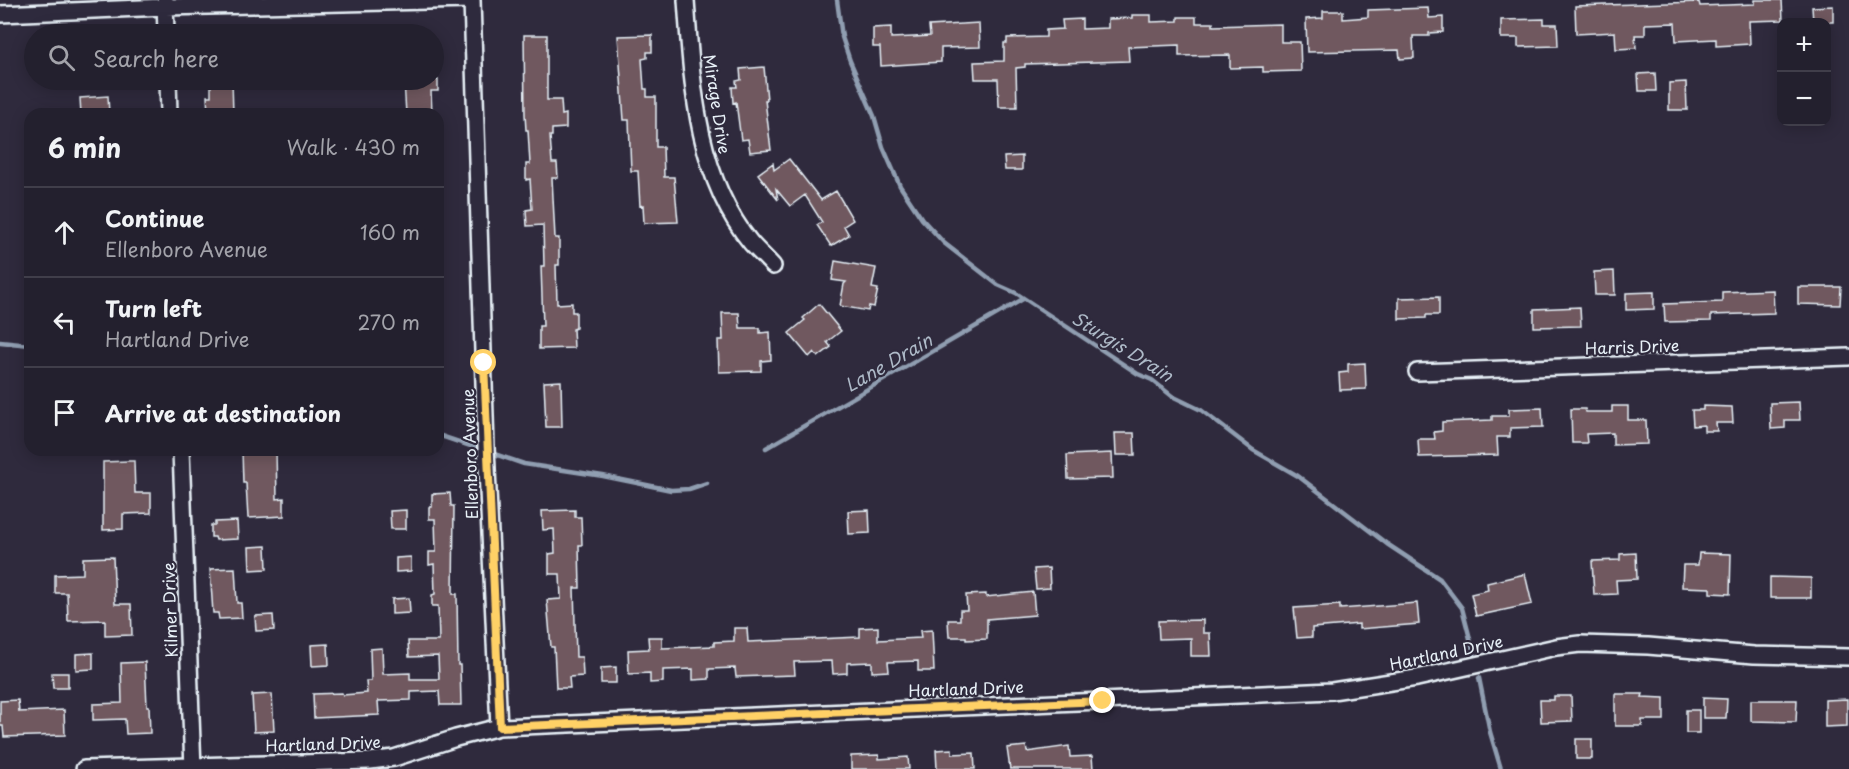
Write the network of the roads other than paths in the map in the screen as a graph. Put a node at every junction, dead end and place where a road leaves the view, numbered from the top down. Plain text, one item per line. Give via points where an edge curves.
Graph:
1 (472, 0) edge
2 (686, 0) edge
3 (165, 4) edge
4 (0, 14) edge
5 (166, 24) edge
6 (168, 90) edge
7 (169, 108) edge
8 (773, 266) dead end
9 (1849, 357) edge
10 (1417, 372) dead end
11 (181, 456) edge
12 (1849, 657) edge
13 (500, 727) junction
14 (193, 767) edge
15 (84, 769) edge

1 - 3 street
1 - 13 street, Ellenboro Avenue via 487,473
2 - 8 street, Mirage Drive via 697,106 712,170 732,214 750,242
3 - 4 street
3 - 5 street
6 - 7 street
9 - 10 street, Harris Drive
11 - 14 street, Kilmer Drive
12 - 13 street, Hartland Drive via 1580,644 1417,678 1332,691
13 - 14 street, Hartland Drive via 394,758
14 - 15 street, Hartland Drive

